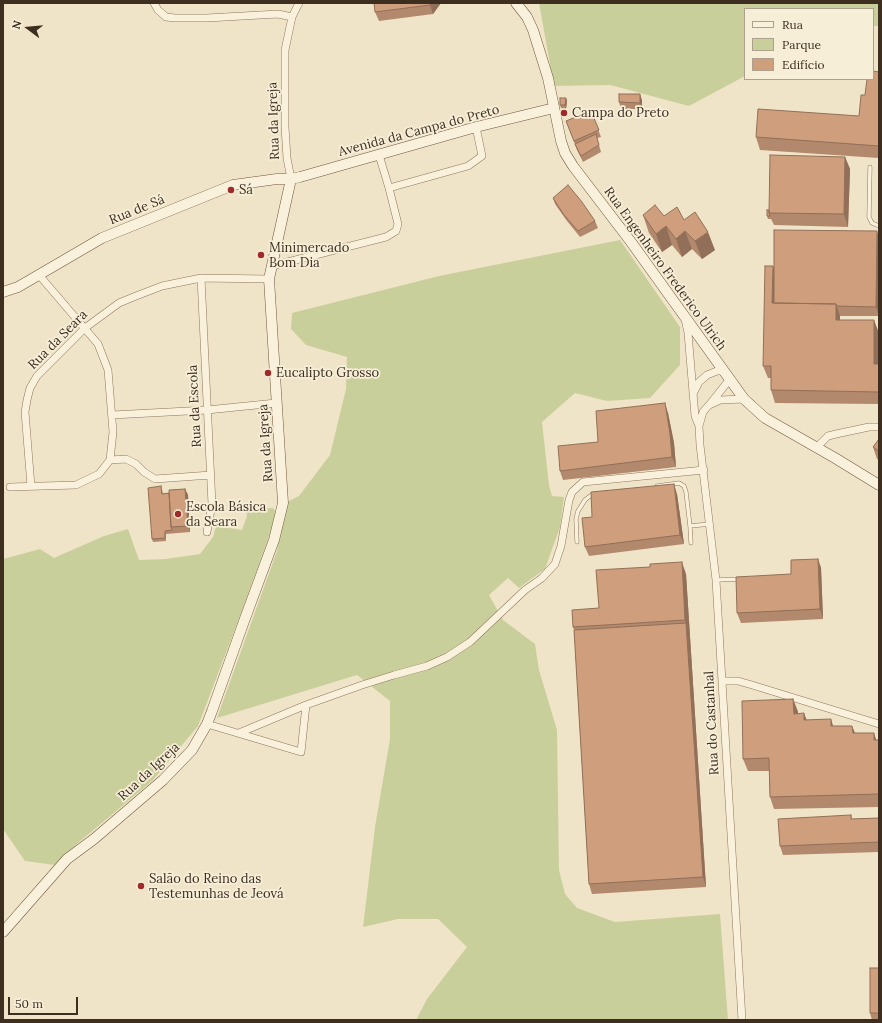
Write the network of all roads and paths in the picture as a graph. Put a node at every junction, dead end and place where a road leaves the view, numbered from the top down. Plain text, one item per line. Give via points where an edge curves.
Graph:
1 (154, 3) edge
2 (299, 3) edge
3 (516, 3) edge
4 (292, 17) junction
5 (554, 108) junction
6 (476, 127) junction
7 (379, 155) junction
8 (870, 166) dead end
9 (291, 179) junction
10 (389, 188) junction
11 (879, 226) edge
12 (272, 266) junction
13 (39, 275) junction
14 (202, 278) junction
15 (269, 279) junction
16 (3, 292) edge
17 (685, 319) junction
18 (85, 328) junction
19 (727, 375) junction
20 (693, 394) junction
21 (744, 399) junction
22 (276, 404) junction
23 (709, 405) junction
24 (207, 410) junction
25 (112, 415) junction
26 (699, 426) junction
27 (879, 427) edge
28 (816, 448) junction
29 (110, 460) junction
30 (704, 470) junction
31 (211, 474) junction
32 (879, 485) edge
33 (31, 486) junction
34 (10, 487) dead end
35 (650, 487) edge
36 (597, 495) edge
37 (710, 524) junction
38 (690, 526) junction
39 (207, 532) dead end
40 (577, 542) dead end
41 (691, 543) dead end
42 (746, 578) edge
43 (716, 580) junction
44 (722, 681) junction
45 (306, 705) junction
46 (207, 724) junction
47 (879, 724) edge
48 (239, 733) junction
49 (3, 932) edge
50 (742, 1020) edge

1 - 4 street via 166,17 175,18 278,14
2 - 4 street, Rua da Igreja
3 - 5 street, Rua Engenheiro Frederico Ulrich via 533,30 548,78
4 - 9 street, Rua da Igreja via 285,50 285,127
5 - 6 street, Avenida da Campa do Preto
5 - 17 street, Rua Engenheiro Frederico Ulrich via 561,141 573,166
6 - 7 street, Avenida da Campa do Preto
6 - 10 street via 482,156 468,166
7 - 9 street, Avenida da Campa do Preto
7 - 10 street
8 - 11 lane via 869,217 872,223
9 - 12 street, Rua da Igreja
9 - 13 street, Rua de Sá via 233,185 102,238
10 - 12 street via 398,224 396,231 386,237
12 - 15 street, Rua da Igreja
13 - 16 street, Rua de Sá
13 - 18 street
14 - 15 street, Rua da Seara
14 - 18 street, Rua da Seara via 162,286 119,303
14 - 24 street, Rua da Escola
15 - 22 street, Rua da Igreja
17 - 19 street, Rua Engenheiro Frederico Ulrich
17 - 20 street, Rua do Castanhal
18 - 25 street via 98,344 108,370
18 - 33 street, Rua da Seara via 37,376 30,388 25,412
19 - 20 street via 717,371 707,375 699,382
19 - 21 street, Rua Engenheiro Frederico Ulrich
19 - 23 street, Rua do Castanhal
20 - 26 street, Rua do Castanhal via 695,416
21 - 23 street via 720,400
21 - 28 street, Rua Engenheiro Frederico Ulrich via 765,418
22 - 24 street
22 - 46 street, Rua da Igreja via 283,503 274,540
23 - 26 street, Rua do Castanhal via 703,412
24 - 25 street
24 - 31 street, Rua da Escola
25 - 29 street
26 - 30 street, Rua do Castanhal
27 - 28 street via 828,436
28 - 32 street, Rua Engenheiro Frederico Ulrich
29 - 31 street via 126,459 155,479
29 - 33 street via 99,474 76,485
30 - 37 street, Rua do Castanhal
30 - 45 street via 583,482 572,492 569,500 561,546 555,564 470,642 427,666
31 - 39 street, Rua da Escola via 212,504
33 - 34 street
35 - 38 lane via 679,483 684,486
36 - 40 lane via 585,500 578,511
37 - 38 lane
37 - 43 street, Rua do Castanhal
38 - 41 lane
42 - 43 lane
43 - 44 street, Rua do Castanhal
44 - 47 street via 738,681
44 - 50 street, Rua do Castanhal
45 - 48 street
45 - 48 street via 301,752
46 - 48 street
46 - 49 street, Rua da Igreja via 192,750 163,780 67,859

